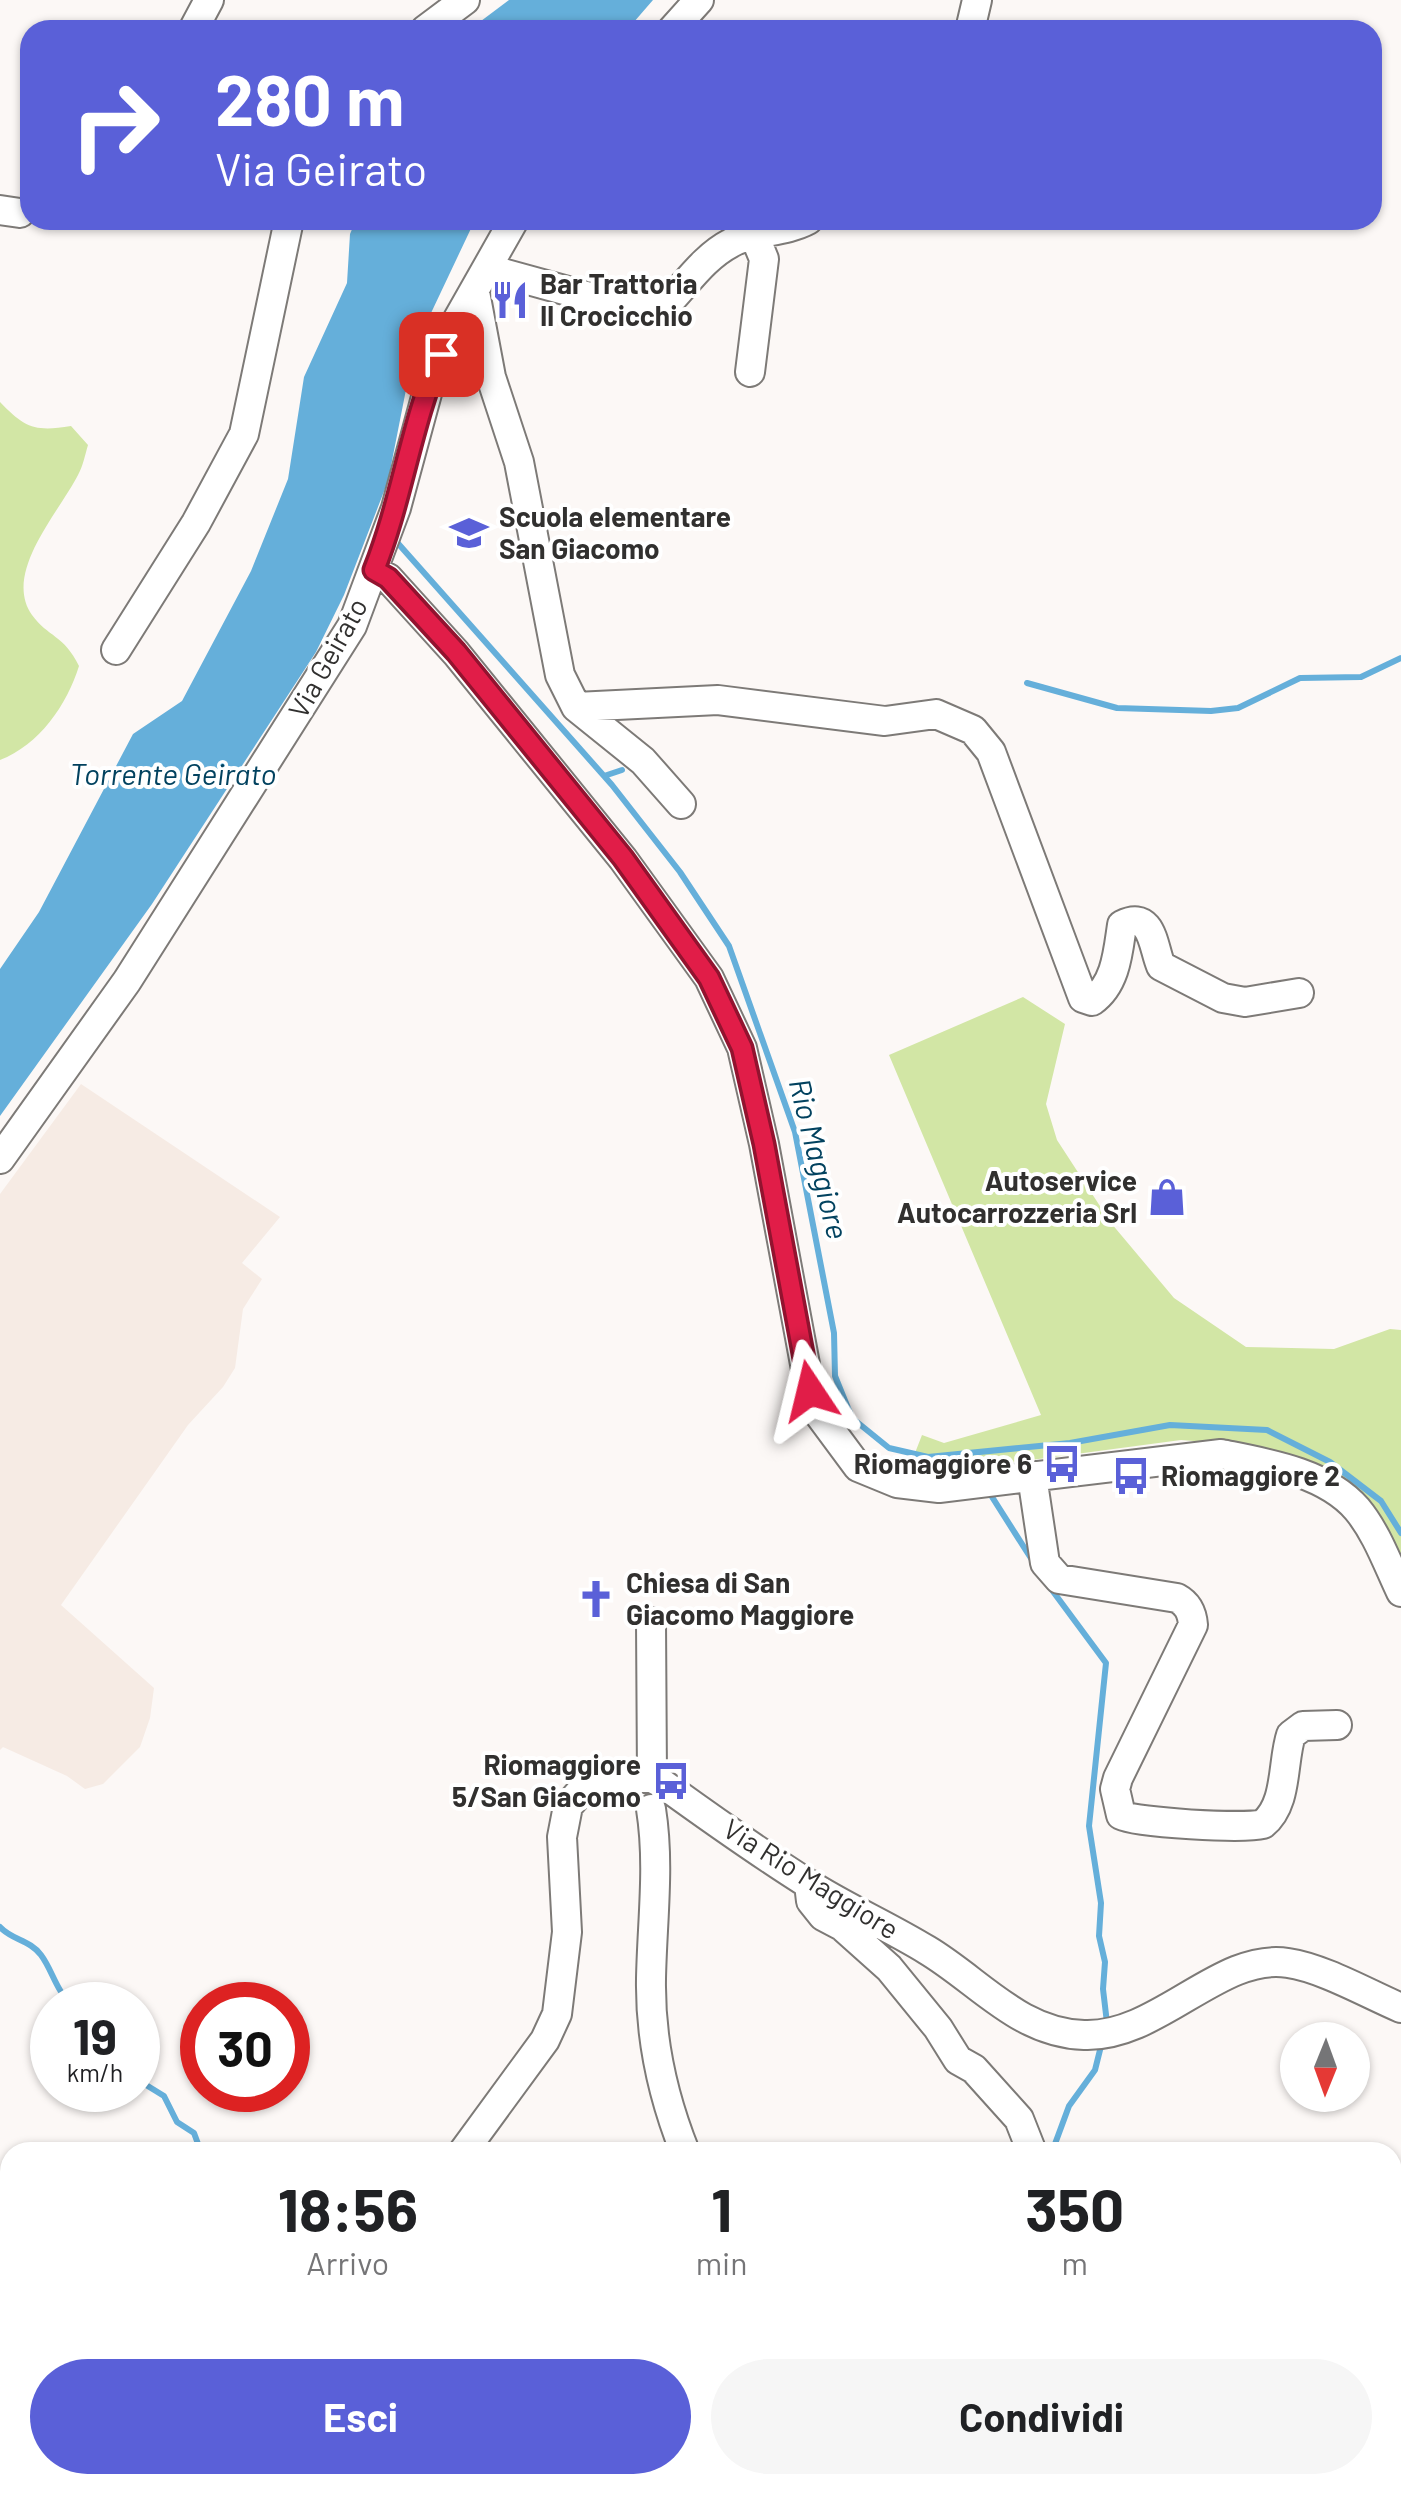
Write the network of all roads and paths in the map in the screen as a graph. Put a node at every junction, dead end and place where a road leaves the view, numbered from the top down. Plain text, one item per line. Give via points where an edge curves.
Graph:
1 (465, 0) edge
2 (699, 0) edge
3 (439, 20) edge
4 (681, 20) edge
5 (287, 230) edge
6 (509, 230) edge
7 (782, 230) edge
8 (756, 236) junction
9 (481, 281) junction
10 (750, 372) dead end
11 (376, 565) junction
12 (116, 650) dead end
13 (576, 707) junction
14 (680, 804) dead end
15 (1299, 993) dead end
16 (0, 1159) edge
17 (1032, 1476) junction
18 (1401, 1592) edge
19 (651, 1622) dead end
20 (1337, 1725) dead end
21 (652, 1778) junction
22 (650, 1809) dead end
23 (809, 1884) junction
24 (1401, 2008) edge
25 (470, 2142) edge
26 (682, 2142) edge
27 (1028, 2142) edge

1 - 3 street
2 - 4 street
5 - 12 street via 244,434
6 - 9 street, Via Geirato
7 - 8 street
8 - 9 street via 733,241 703,264 661,310
8 - 10 street via 764,260
9 - 11 street, Via Geirato via 432,376
9 - 13 street via 491,377 518,462 560,675
11 - 16 street, Via Geirato via 352,626 283,737 127,981
11 - 17 street via 456,652 623,858 709,978 742,1048 810,1391 842,1450 875,1477 922,1488
13 - 14 street via 643,760
13 - 15 street via 718,700 885,721 936,714 954,720 992,752 1083,998 1104,992 1122,926 1131,921 1152,930 1161,966 1222,998 1245,1002
17 - 18 street via 1220,1454 1298,1473 1356,1508
17 - 20 street via 1052,1575 1178,1598 1193,1617 1118,1778 1120,1815 1263,1824 1279,1798 1292,1734 1303,1726
19 - 21 street
21 - 23 street, Via Rio Maggiore
21 - 25 street via 601,1780 568,1806 557,2014
22 - 26 street via 652,2029
23 - 24 street, Via Rio Maggiore via 930,1952 1012,2013 1109,2045 1235,1972 1272,1962 1302,1966
23 - 27 street via 823,1916 889,1968 958,2060 974,2068 1018,2118

